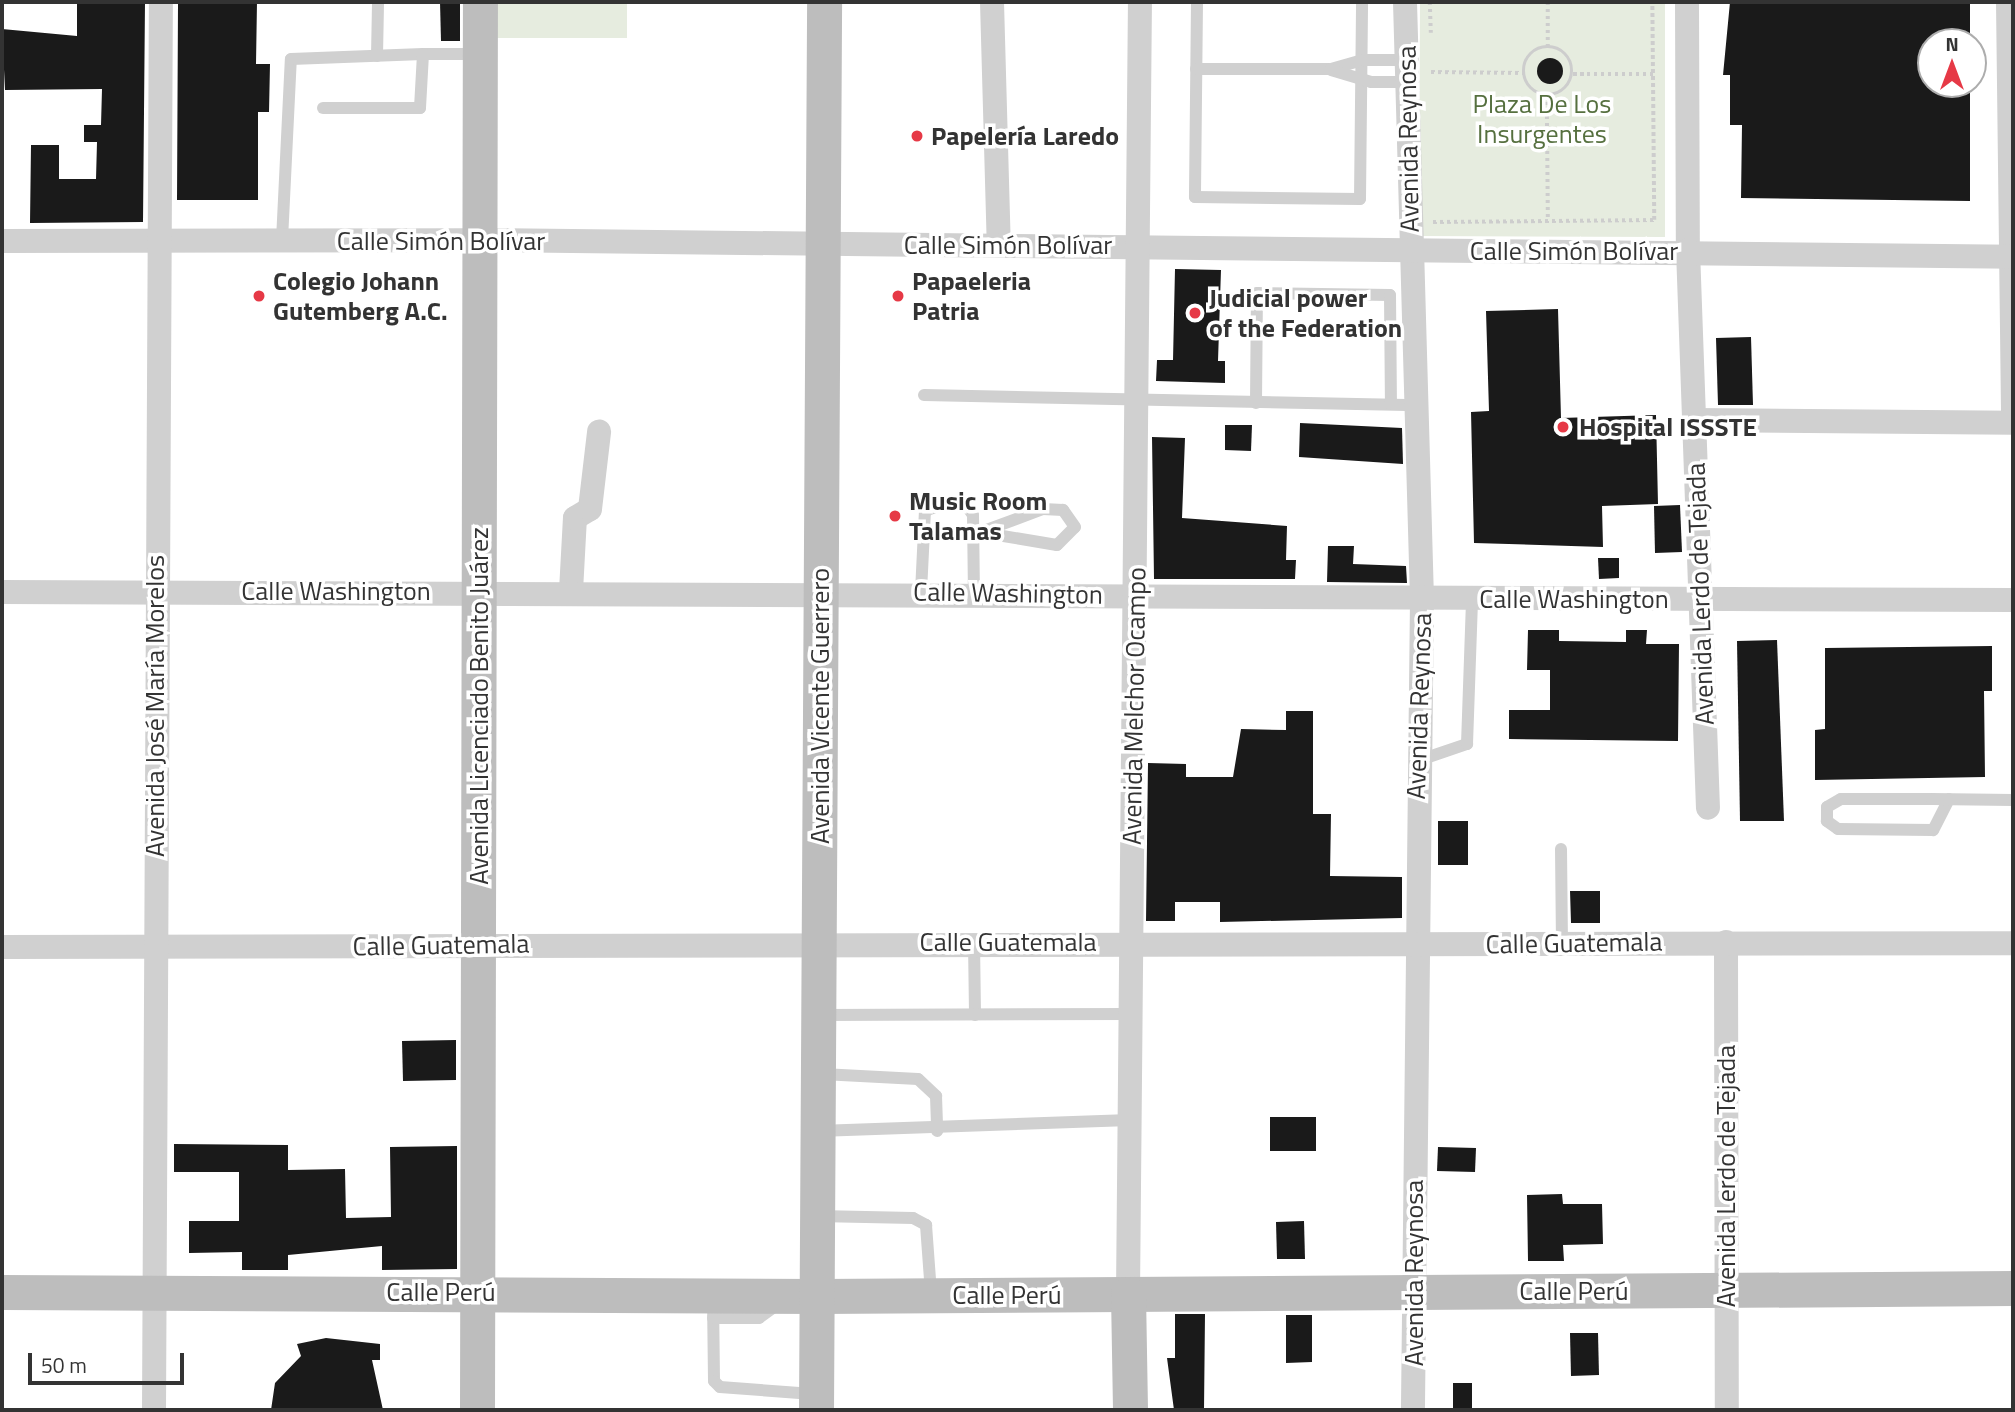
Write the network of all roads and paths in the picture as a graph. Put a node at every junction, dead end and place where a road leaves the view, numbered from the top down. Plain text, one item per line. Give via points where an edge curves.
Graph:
1 (162, 2) edge
2 (377, 2) edge
3 (480, 2) edge
4 (824, 2) edge
5 (992, 2) edge
6 (1140, 2) edge
7 (1197, 2) edge
8 (1362, 2) edge
9 (1405, 2) edge
10 (1430, 2) edge
11 (1548, 2) edge
12 (1653, 2) edge
13 (1687, 2) edge
14 (2008, 2) edge
15 (1431, 37) dead end
16 (1548, 47) junction
17 (423, 54) junction
18 (480, 54) junction
19 (377, 56) junction
20 (1362, 60) junction
21 (1431, 60) dead end
22 (1196, 69) junction
23 (1331, 69) junction
24 (1406, 71) junction
25 (1431, 72) junction
26 (1524, 73) junction
27 (1573, 74) junction
28 (1653, 74) junction
29 (1361, 80) junction
30 (1431, 86) dead end
31 (1547, 95) junction
32 (2011, 98) edge
33 (323, 108) dead end
34 (1432, 208) dead end
35 (1548, 221) junction
36 (282, 240) junction
37 (480, 240) junction
38 (2, 241) edge
39 (160, 242) junction
40 (1138, 245) junction
41 (822, 246) junction
42 (999, 246) junction
43 (1688, 250) junction
44 (1411, 252) junction
45 (2010, 257) edge
46 (924, 395) dead end
47 (1136, 402) junction
48 (1256, 403) junction
49 (1391, 404) junction
50 (1419, 405) junction
51 (2013, 413) edge
52 (1695, 419) junction
53 (2013, 423) edge
54 (599, 432) dead end
55 (979, 531) junction
56 (479, 591) junction
57 (571, 591) junction
58 (821, 591) junction
59 (2, 592) edge
60 (155, 592) junction
61 (920, 592) junction
62 (974, 593) junction
63 (1135, 595) junction
64 (1422, 599) junction
65 (1472, 599) junction
66 (1700, 600) junction
67 (2013, 600) edge
68 (1417, 761) junction
69 (1949, 799) junction
70 (2013, 800) edge
71 (1708, 808) dead end
72 (1561, 849) dead end
73 (819, 942) junction
74 (974, 942) junction
75 (1131, 942) junction
76 (1726, 942) junction
77 (1562, 943) junction
78 (2013, 943) edge
79 (478, 944) junction
80 (1416, 944) junction
81 (2, 947) edge
82 (154, 948) junction
83 (1131, 1014) junction
84 (975, 1015) junction
85 (818, 1016) junction
86 (818, 1073) junction
87 (1130, 1120) junction
88 (818, 1130) junction
89 (937, 1131) junction
90 (817, 1216) junction
91 (2013, 1288) edge
92 (1727, 1290) junction
93 (2, 1292) edge
94 (477, 1292) junction
95 (1413, 1292) junction
96 (153, 1293) junction
97 (1128, 1294) junction
98 (931, 1295) junction
99 (801, 1296) junction
100 (713, 1306) junction
101 (816, 1402) edge
102 (154, 1410) edge
103 (477, 1410) edge
104 (1130, 1410) edge
105 (1413, 1410) edge
106 (1727, 1410) edge

1 - 39 street, Avenida José María Morelos
2 - 19 lane
3 - 18 main road, Avenida Licenciado Benito Juárez
4 - 41 main road, Avenida Vicente Guerrero
5 - 42 street
6 - 40 street, Avenida Melchor Ocampo
7 - 22 lane
8 - 20 lane
9 - 24 street, Avenida Reynosa
10 - 15 path
11 - 16 path
12 - 28 path
13 - 43 street, Avenida Lerdo de Tejada
14 - 32 street
16 - 26 path via 1530,56
16 - 27 path via 1567,56
17 - 18 lane
17 - 19 lane
17 - 33 lane via 420,108
18 - 37 main road, Avenida Licenciado Benito Juárez
19 - 36 lane via 291,59
20 - 23 lane
20 - 24 lane
20 - 29 lane
21 - 25 path
22 - 23 lane
22 - 29 lane via 1195,197 1360,199
23 - 29 lane
24 - 29 lane
24 - 44 street, Avenida Reynosa
25 - 26 path
25 - 30 path
26 - 31 path via 1530,87
27 - 28 path
27 - 31 path via 1567,87
28 - 35 path via 1654,220
31 - 35 path
32 - 45 street
34 - 35 path via 1432,222
36 - 37 street, Calle Simón Bolívar
36 - 39 street, Calle Simón Bolívar
37 - 41 street, Calle Simón Bolívar
37 - 56 main road, Avenida Licenciado Benito Juárez
38 - 39 street, Calle Simón Bolívar
39 - 60 street, Avenida José María Morelos
40 - 42 street, Calle Simón Bolívar
40 - 44 street, Calle Simón Bolívar
40 - 47 street, Avenida Melchor Ocampo
41 - 42 street, Calle Simón Bolívar
41 - 58 main road, Avenida Vicente Guerrero
43 - 44 street, Calle Simón Bolívar
43 - 45 street, Calle Simón Bolívar
43 - 52 street, Avenida Lerdo de Tejada
44 - 50 street, Avenida Reynosa
45 - 51 street
46 - 47 lane
47 - 48 lane
47 - 63 street, Avenida Melchor Ocampo
48 - 49 lane
48 - 49 lane via 1257,293 1390,295
49 - 50 lane
50 - 64 street, Avenida Reynosa
52 - 53 street
52 - 66 street, Avenida Lerdo de Tejada
54 - 57 street via 590,509 575,519
55 - 55 lane via 1043,509 1063,510 1076,527 1069,540 1057,545
55 - 61 lane via 966,505 948,502 925,511
55 - 62 lane
56 - 57 street, Calle Washington
56 - 60 street, Calle Washington
56 - 79 main road, Avenida Licenciado Benito Juárez
57 - 58 street, Calle Washington
58 - 61 street, Calle Washington
58 - 73 main road, Avenida Vicente Guerrero
59 - 60 street, Calle Washington
60 - 82 street, Avenida José María Morelos
61 - 62 street, Calle Washington
62 - 63 street, Calle Washington
63 - 64 street, Calle Washington
63 - 75 street, Avenida Melchor Ocampo
64 - 65 street, Calle Washington
64 - 68 street, Avenida Reynosa
65 - 66 street, Calle Washington
65 - 68 lane via 1467,744
66 - 67 street, Calle Washington
66 - 71 street, Avenida Lerdo de Tejada
68 - 80 street, Avenida Reynosa
69 - 69 lane via 1841,799 1827,807 1827,821 1838,829 1933,830
69 - 70 lane
72 - 77 lane
73 - 74 street, Calle Guatemala
73 - 79 street, Calle Guatemala
73 - 85 main road, Avenida Vicente Guerrero
74 - 75 street, Calle Guatemala
74 - 84 lane
75 - 80 street, Calle Guatemala
75 - 83 street, Avenida Melchor Ocampo
76 - 77 street, Calle Guatemala
76 - 78 street, Calle Guatemala
76 - 92 street, Avenida Lerdo de Tejada
77 - 80 street, Calle Guatemala
79 - 82 street, Calle Guatemala
79 - 94 main road, Avenida Licenciado Benito Juárez
80 - 95 street, Avenida Reynosa
81 - 82 street, Calle Guatemala
82 - 96 street, Avenida José María Morelos
83 - 84 lane
83 - 87 street, Avenida Melchor Ocampo
84 - 85 lane
85 - 86 main road, Avenida Vicente Guerrero
86 - 88 main road, Avenida Vicente Guerrero
86 - 89 lane via 918,1079 936,1096
87 - 89 lane
87 - 97 street, Avenida Melchor Ocampo
88 - 89 lane
88 - 90 main road, Avenida Vicente Guerrero
90 - 98 lane via 914,1218 926,1225
90 - 99 main road, Avenida Vicente Guerrero
91 - 92 main road, Calle Perú
92 - 95 main road, Calle Perú
92 - 106 street, Avenida Lerdo de Tejada
93 - 96 main road, Calle Perú
94 - 96 main road, Calle Perú
94 - 100 main road, Calle Perú
94 - 103 main road, Avenida Licenciado Benito Juárez
95 - 97 main road, Calle Perú
95 - 105 street, Avenida Reynosa
96 - 102 street, Avenida José María Morelos
97 - 98 main road, Calle Perú
97 - 104 main road, Avenida Melchor Ocampo
98 - 99 main road, Calle Perú
99 - 100 main road, Calle Perú
99 - 101 main road, Avenida Vicente Guerrero
100 - 101 lane via 720,1387

